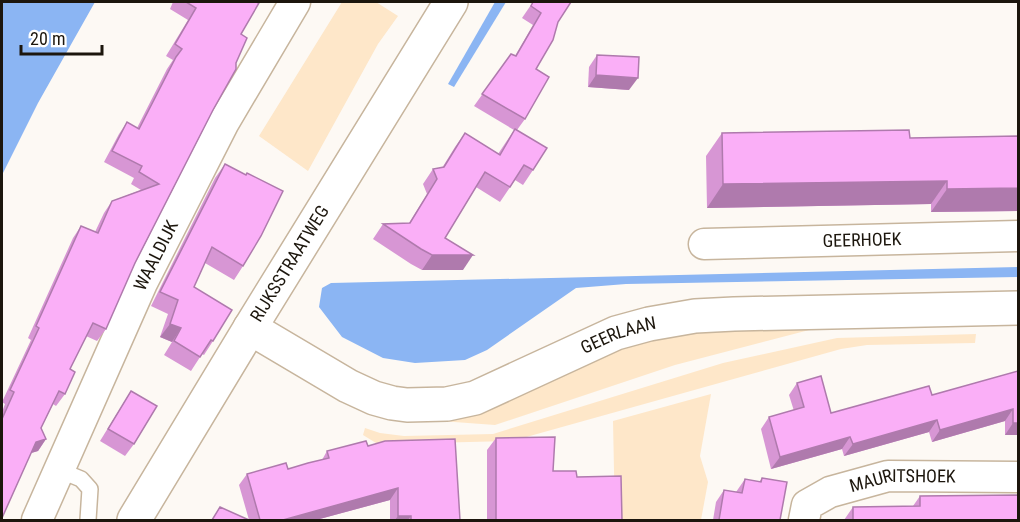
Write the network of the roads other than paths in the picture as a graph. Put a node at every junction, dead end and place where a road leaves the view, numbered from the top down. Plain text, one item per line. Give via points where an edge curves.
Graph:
1 (295, 2) edge
2 (446, 3) edge
3 (1018, 236) edge
4 (704, 244) dead end
5 (1018, 308) edge
6 (250, 328) junction
7 (59, 470) junction
8 (1018, 477) edge
9 (37, 520) edge
10 (88, 520) edge
11 (134, 520) edge
12 (804, 520) edge

1 - 7 street, WAALDIJK via 224,122 152,263
2 - 6 street, RIJKSSTRAATWEG
3 - 4 street, GEERHOEK
5 - 6 street, GEERLAAN via 695,316 616,333 475,398 447,404 407,405 374,398
6 - 11 street, RIJKSSTRAATWEG
7 - 9 street, WAALDIJK
7 - 10 lane via 90,489
8 - 12 street, MAURITSHOEK via 888,476 830,492 807,505

